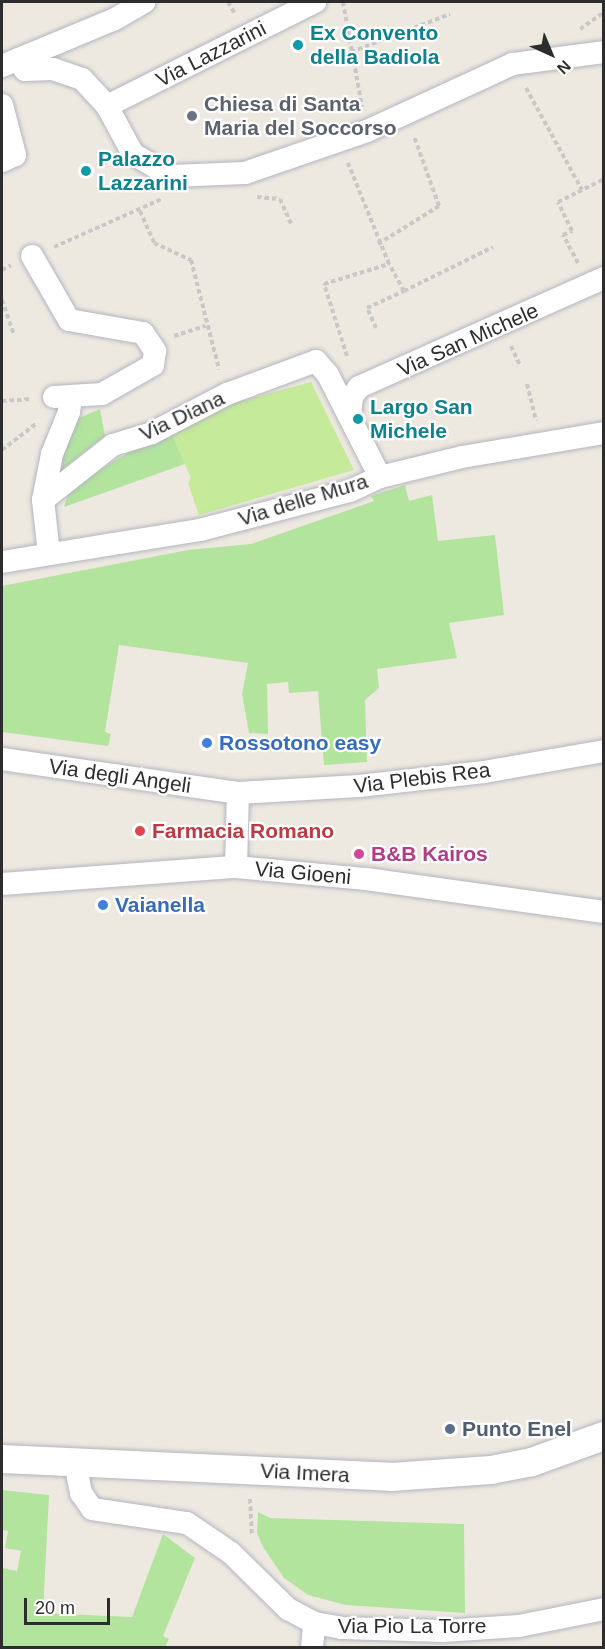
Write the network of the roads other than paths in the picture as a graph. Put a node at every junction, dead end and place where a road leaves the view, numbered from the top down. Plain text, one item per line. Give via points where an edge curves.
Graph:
1 (144, 2) edge
2 (315, 2) edge
3 (603, 52) edge
4 (10, 62) edge
5 (2, 105) edge
6 (107, 106) junction
7 (2, 160) edge
8 (32, 256) road end
9 (596, 282) edge
10 (350, 416) junction
11 (603, 433) edge
12 (380, 477) junction
13 (43, 500) junction
14 (49, 554) junction
15 (2, 562) edge
16 (603, 751) edge
17 (2, 759) edge
18 (238, 793) junction
19 (236, 867) junction
20 (2, 884) edge
21 (603, 912) edge
22 (603, 1436) edge
23 (2, 1460) edge
24 (75, 1462) junction
25 (603, 1609) edge
26 (314, 1623) junction
27 (312, 1647) edge

1 - 4 street via 115,19
2 - 6 street, Via Lazzarini
3 - 6 street via 513,64 367,131 244,173 171,176 133,154
4 - 6 street via 26,70 53,69 82,79
5 - 7 street via 15,155
8 - 13 street via 69,320 127,328 143,333 153,343 153,365 102,394 62,398 69,412 52,454
9 - 10 street, Via San Michele via 359,387 352,397
10 - 12 street
10 - 13 street, Via Diana via 316,361 227,394 152,433 113,445
11 - 12 street, Via delle Mura
12 - 14 street, Via delle Mura via 350,491 200,530
13 - 14 street
14 - 15 street, Via delle Mura
16 - 18 street, Via Plebis Rea via 461,775
17 - 18 street, Via degli Angeli
18 - 19 street
19 - 20 street, Via Gioeni
19 - 21 street, Via Gioeni via 366,879
22 - 24 street, Via Imera via 532,1462 491,1470 392,1477
23 - 24 street, Via Imera
24 - 26 street, Via Pio La Torre via 81,1493 92,1509 187,1523 231,1553 288,1609
25 - 26 street, Via Pio La Torre via 519,1626 443,1631 341,1628
26 - 27 street

